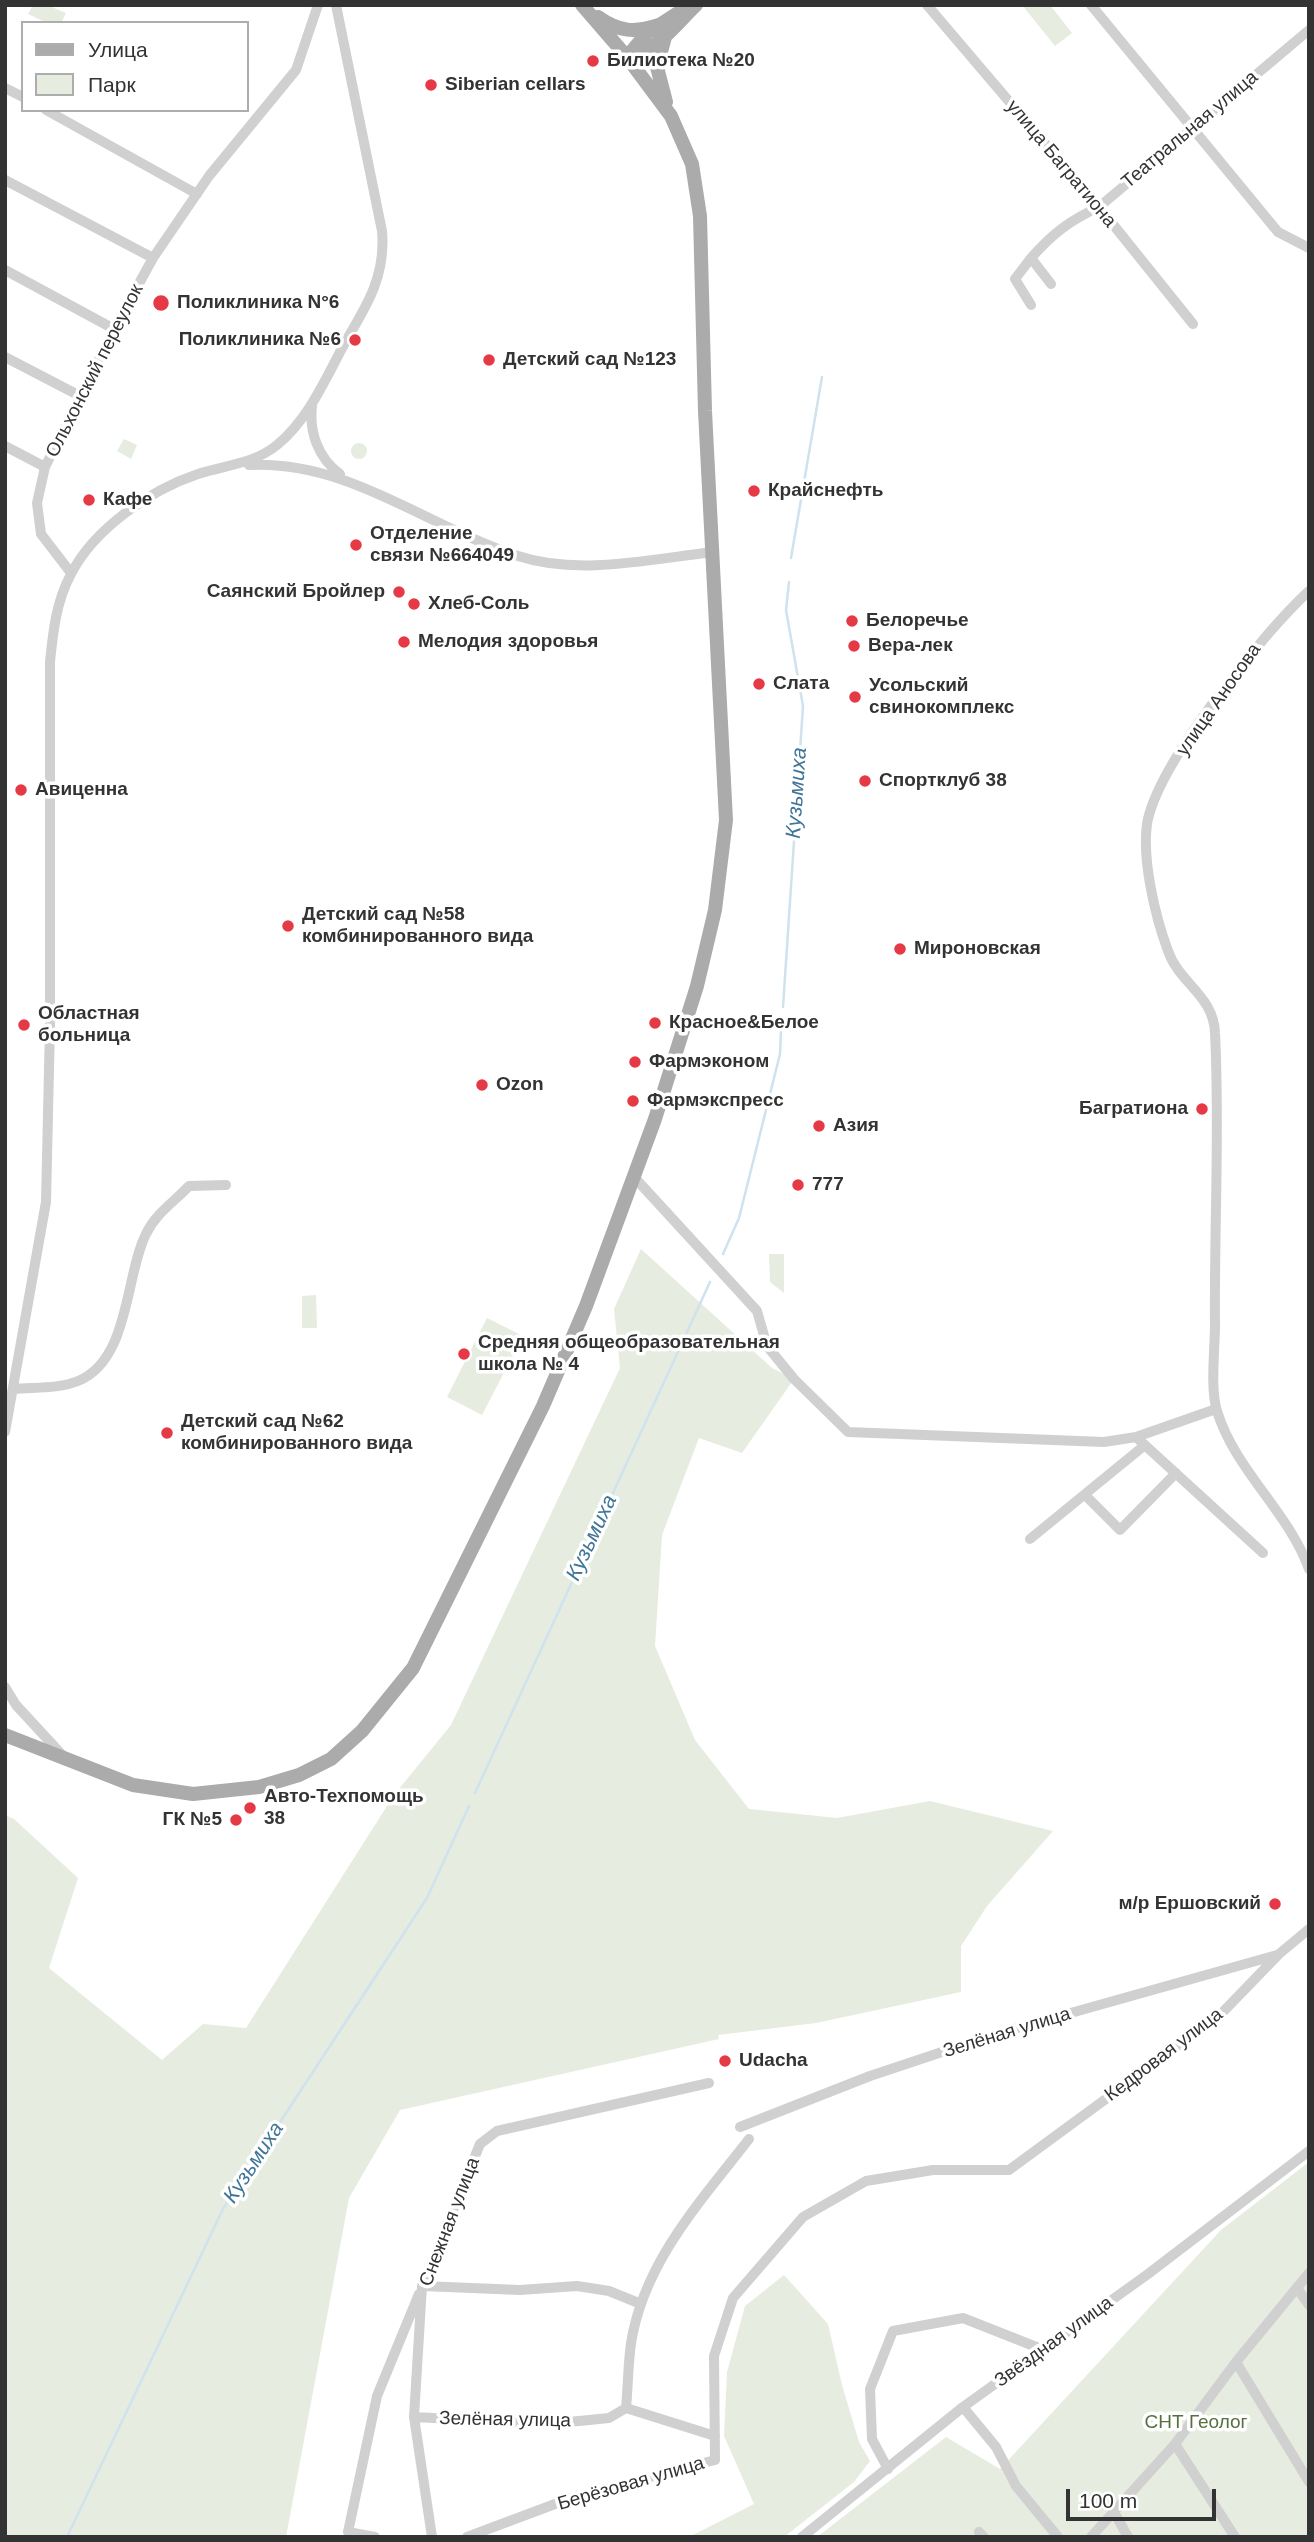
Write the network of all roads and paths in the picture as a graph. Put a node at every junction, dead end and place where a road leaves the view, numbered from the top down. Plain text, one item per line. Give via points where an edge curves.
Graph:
1 (318, 5) edge
2 (336, 5) edge
3 (690, 5) edge
4 (696, 5) edge
5 (927, 5) edge
6 (1091, 5) edge
7 (583, 6) edge
8 (663, 29) junction
9 (1309, 30) edge
10 (627, 57) junction
11 (5, 88) edge
12 (21, 96) edge
13 (50, 112) edge
14 (671, 117) junction
15 (1194, 129) junction
16 (5, 180) edge
17 (197, 194) junction
18 (1099, 207) junction
19 (1309, 248) edge
20 (153, 258) junction
21 (1031, 258) junction
22 (5, 271) edge
23 (1051, 284) dead end
24 (1031, 304) dead end
25 (1193, 324) dead end
26 (114, 329) junction
27 (5, 357) edge
28 (82, 397) junction
29 (312, 404) junction
30 (5, 446) edge
31 (237, 465) junction
32 (45, 467) junction
33 (348, 480) junction
34 (713, 552) junction
35 (71, 573) junction
36 (1309, 590) edge
37 (635, 1178) junction
38 (226, 1185) dead end
39 (13, 1389) junction
40 (1216, 1409) junction
41 (5, 1432) edge
42 (1136, 1437) junction
43 (1145, 1446) junction
44 (1175, 1473) junction
45 (1085, 1494) junction
46 (1030, 1539) dead end
47 (1263, 1553) dead end
48 (1309, 1569) edge
49 (5, 1687) edge
50 (5, 1735) edge
51 (69, 1761) junction
52 (1309, 1929) edge
53 (1279, 1955) junction
54 (709, 2083) dead end
55 (740, 2127) dead end
56 (749, 2139) dead end
57 (1309, 2151) edge
58 (1309, 2273) edge
59 (422, 2286) junction
60 (1297, 2288) junction
61 (641, 2304) junction
62 (1309, 2305) edge
63 (1044, 2350) junction
64 (1236, 2362) junction
65 (963, 2407) junction
66 (626, 2408) junction
67 (414, 2417) junction
68 (715, 2436) junction
69 (1175, 2444) junction
70 (888, 2469) junction
71 (1309, 2482) edge
72 (1114, 2512) junction
73 (375, 2537) edge
74 (432, 2537) edge
75 (467, 2537) edge
76 (802, 2537) edge
77 (1058, 2537) edge
78 (1091, 2537) edge
79 (1128, 2537) edge
80 (1235, 2537) edge

1 - 17 street, Ольхонский переулок via 296,70
2 - 29 street via 384,249 374,293
3 - 8 main road
4 - 8 main road
5 - 18 street, улица Багратиона
6 - 15 street
7 - 8 main road via 610,26 626,31
7 - 10 main road
8 - 10 main road via 647,51
8 - 14 main road via 657,68
9 - 15 street, Театральная улица
10 - 14 main road
11 - 12 street
13 - 17 street
14 - 34 main road via 684,140 698,191
15 - 18 street, Театральная улица
15 - 19 street via 1278,232
16 - 20 street
17 - 20 street, Ольхонский переулок
18 - 21 street, Театральная улица via 1067,222
18 - 25 street, улица Багратиона
20 - 26 street, Ольхонский переулок
21 - 23 street
21 - 24 street via 1014,279
22 - 26 street
26 - 28 street, Ольхонский переулок
27 - 28 street
28 - 32 street, Ольхонский переулок
29 - 31 street via 278,445
29 - 33 street via 310,421 321,453
30 - 32 street
31 - 33 street via 293,466
31 - 35 street via 199,474 145,500 113,525
32 - 35 street, Ольхонский переулок via 37,503 41,534
33 - 34 street via 467,536 543,562 588,564
34 - 37 main road via 725,764 722,867 694,997
35 - 39 street via 54,627 50,662 49,1088 44,1224
36 - 40 street, улица Аносова via 1256,646 1183,746 1148,822 1145,856 1168,953 1207,1003 1215,1030
37 - 42 street via 757,1311 767,1346 848,1432 1104,1442
37 - 51 main road via 543,1406 448,1600 413,1668 362,1731 331,1759 299,1775 223,1792 163,1792 103,1776
38 - 39 street via 190,1186 157,1216 138,1256 121,1326 97,1366 71,1383
39 - 41 street
40 - 42 street
40 - 48 street via 1234,1449 1300,1543
42 - 43 street
43 - 44 street
43 - 45 street
44 - 45 street via 1121,1530
44 - 47 street
45 - 46 street
49 - 51 street
50 - 51 main road
52 - 53 street, Кедровая улица
53 - 55 street, Зелёная улица via 996,2034 870,2076
53 - 68 street, Кедровая улица via 1219,2016 1009,2170 933,2170 866,2181 803,2217 733,2298 714,2356
54 - 59 street, Снежная улица via 497,2131 480,2144
56 - 61 street via 677,2231 654,2269
57 - 63 street, Звёздная улица
58 - 60 street
59 - 61 street via 520,2290 577,2286 609,2291
59 - 67 street, Снежная улица
59 - 73 street via 377,2396 348,2532
60 - 62 street
60 - 64 street
61 - 66 street via 631,2343
63 - 65 street, Звёздная улица
63 - 70 street via 963,2318 893,2331 870,2389 873,2439
64 - 69 street
64 - 71 street
65 - 70 street, Звёздная улица
65 - 77 street via 996,2447 1016,2486
66 - 67 street, Зелёная улица via 609,2418 559,2423
66 - 68 street
67 - 74 street, Снежная улица
68 - 75 street, Берёзовая улица via 716,2460 571,2498
69 - 72 street
69 - 80 street
70 - 76 street, Звёздная улица
72 - 78 street
72 - 79 street

